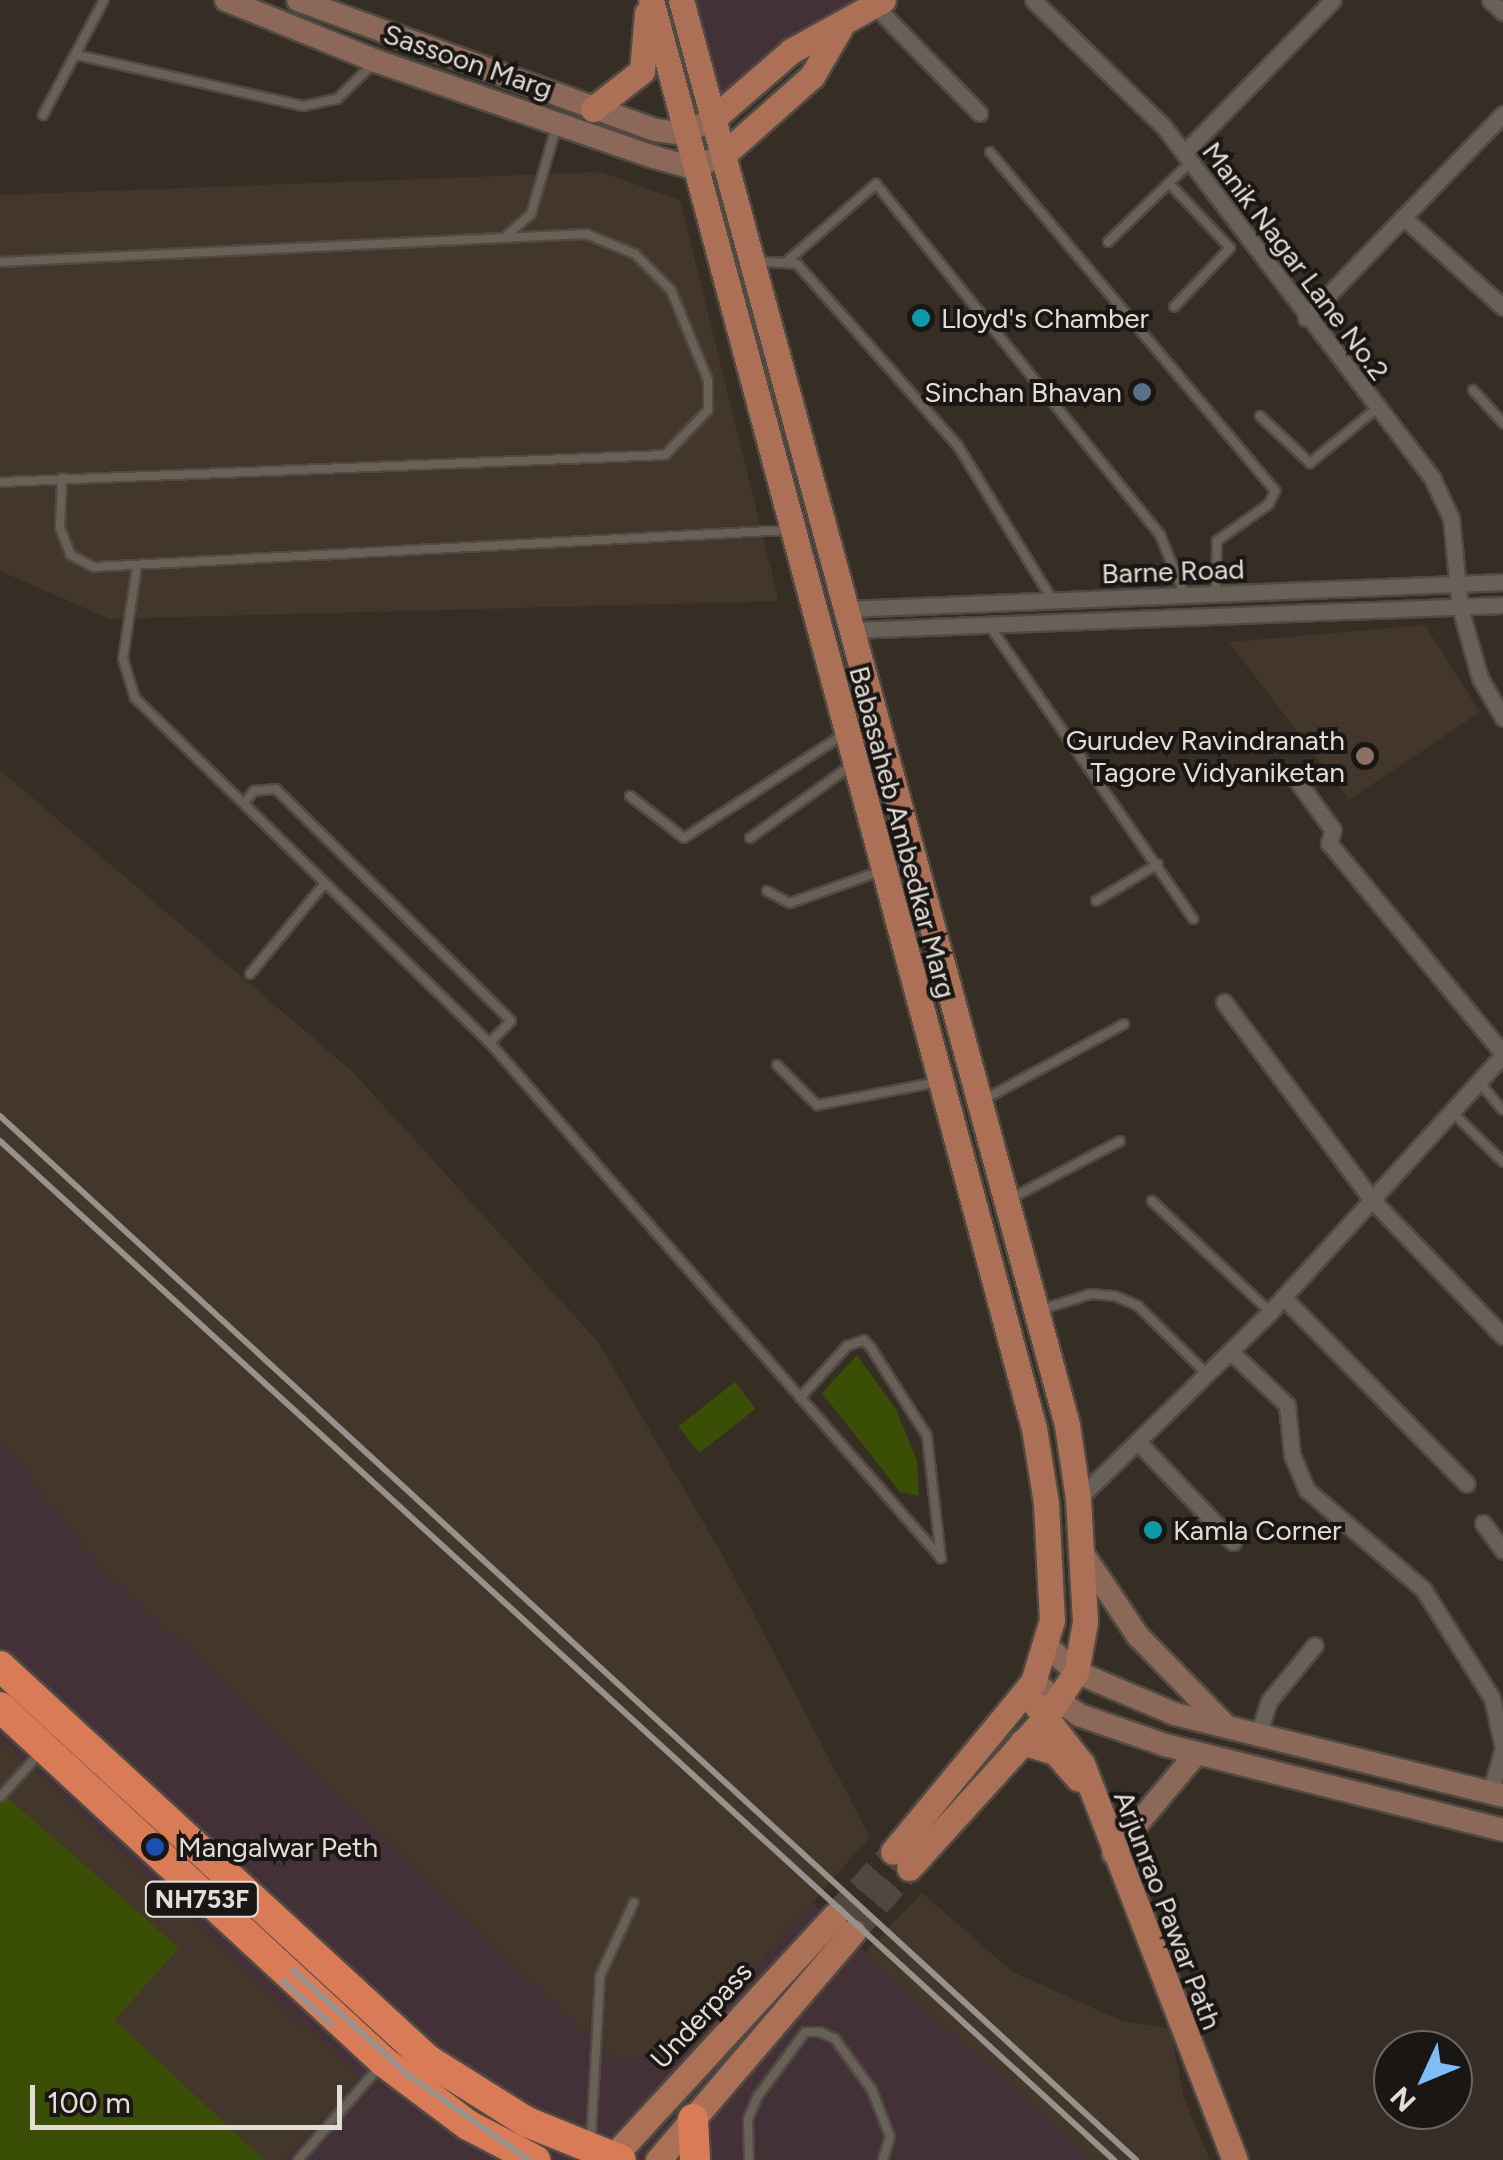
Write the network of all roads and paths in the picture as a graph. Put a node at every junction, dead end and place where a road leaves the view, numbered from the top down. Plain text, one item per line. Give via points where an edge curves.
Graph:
1 (104, 0) edge
2 (226, 0) edge
3 (298, 0) edge
4 (649, 0) edge
5 (680, 0) edge
6 (1033, 0) edge
7 (1334, 0) edge
8 (1490, 0) edge
9 (879, 3) edge
10 (1503, 12) edge
11 (840, 27) junction
12 (77, 56) junction
13 (376, 61) junction
14 (593, 109) junction
15 (978, 113) dead end
16 (1503, 114) edge
17 (43, 115) dead end
18 (714, 118) junction
19 (556, 124) junction
20 (683, 134) junction
21 (990, 152) dead end
22 (723, 155) junction
23 (1188, 157) junction
24 (693, 168) junction
25 (1170, 183) junction
26 (1403, 217) junction
27 (504, 238) junction
28 (1108, 242) dead end
29 (753, 260) junction
30 (0, 262) edge
31 (785, 263) junction
32 (1174, 307) dead end
33 (1503, 307) edge
34 (1306, 318) junction
35 (1473, 390) dead end
36 (1376, 409) junction
37 (1260, 416) dead end
38 (1503, 423) edge
39 (62, 478) junction
40 (0, 482) edge
41 (792, 530) junction
42 (137, 566) junction
43 (1503, 582) edge
44 (1459, 586) junction
45 (1216, 594) junction
46 (1185, 596) junction
47 (1053, 601) junction
48 (1503, 604) edge
49 (1460, 608) junction
50 (848, 620) junction
51 (989, 625) junction
52 (1503, 718) edge
53 (846, 732) junction
54 (854, 764) junction
55 (1293, 775) dead end
56 (630, 796) dead end
57 (244, 804) junction
58 (750, 838) dead end
59 (1158, 864) junction
60 (882, 871) junction
61 (325, 883) junction
62 (768, 892) dead end
63 (1096, 901) dead end
64 (1193, 918) dead end
65 (250, 974) dead end
66 (1224, 1002) dead end
67 (1124, 1024) dead end
68 (490, 1042) junction
69 (1503, 1054) edge
70 (777, 1065) dead end
71 (938, 1082) junction
72 (1479, 1082) junction
73 (977, 1104) junction
74 (1503, 1110) edge
75 (1452, 1112) junction
76 (1120, 1141) dead end
77 (1503, 1162) edge
78 (1372, 1200) junction
79 (1152, 1201) dead end
80 (1004, 1203) junction
81 (1282, 1297) junction
82 (1032, 1312) junction
83 (1270, 1312) junction
84 (1503, 1336) edge
85 (1231, 1352) junction
86 (1208, 1375) junction
87 (800, 1398) junction
88 (1138, 1442) junction
89 (1466, 1484) dead end
90 (1078, 1499) junction
91 (1483, 1524) dead end
92 (1233, 1542) dead end
93 (1081, 1550) junction
94 (1503, 1551) edge
95 (1316, 1645) dead end
96 (1048, 1647) junction
97 (0, 1666) edge
98 (1076, 1672) junction
99 (1021, 1696) junction
100 (0, 1707) edge
101 (1061, 1711) junction
102 (1231, 1730) junction
103 (1256, 1738) junction
104 (1022, 1742) junction
105 (44, 1749) junction
106 (1196, 1754) junction
107 (1496, 1794) edge
108 (0, 1797) edge
109 (1093, 1798) junction
110 (1503, 1830) edge
111 (1112, 1853) junction
112 (634, 1902) dead end
113 (384, 2062) junction
114 (693, 2119) junction
115 (609, 2156) edge
116 (298, 2160) edge
117 (535, 2160) edge
118 (658, 2160) edge
119 (695, 2160) edge
120 (749, 2160) edge
121 (883, 2160) edge
122 (1235, 2160) edge

1 - 12 lane
2 - 13 main road, Sassoon Marg
3 - 14 main road, Sassoon Marg
4 - 14 main road via 642,71
4 - 20 main road, Babasaheb Ambedkar Marg
5 - 18 main road, Babasaheb Ambedkar Marg
6 - 23 street, Manik Nagar Lane No.2
7 - 23 street
8 - 10 street
9 - 11 main road
9 - 15 street
11 - 18 main road via 792,51
11 - 22 main road via 812,76
12 - 13 lane via 303,106 337,98
12 - 17 lane
13 - 19 main road, Sassoon Marg
14 - 20 main road, Sassoon Marg
16 - 26 street
18 - 20 main road
18 - 22 main road, Babasaheb Ambedkar Marg
19 - 24 main road, Sassoon Marg
19 - 27 lane via 552,159 531,214
20 - 24 main road, Babasaheb Ambedkar Marg
21 - 45 lane via 1275,491 1269,504 1217,541
22 - 24 main road
22 - 29 main road, Babasaheb Ambedkar Marg
23 - 25 lane
23 - 34 street, Manik Nagar Lane No.2
24 - 41 main road, Babasaheb Ambedkar Marg
25 - 28 lane
25 - 32 lane via 1230,248
26 - 33 street
26 - 34 street
27 - 30 lane
27 - 39 lane via 586,234 635,254 671,290 708,380 708,410 665,456
29 - 31 lane
29 - 50 main road, Babasaheb Ambedkar Marg
31 - 46 lane via 876,184 1160,535
31 - 47 lane via 796,264 958,446
34 - 36 street, Manik Nagar Lane No.2
35 - 38 lane
36 - 37 lane via 1310,463
36 - 44 street, Manik Nagar Lane No.2 via 1432,478 1451,518
39 - 40 lane
39 - 42 lane via 60,528 71,555 94,567
41 - 42 lane
41 - 53 main road, Babasaheb Ambedkar Marg
42 - 57 lane via 123,658 126,679 135,698
43 - 44 street, Barne Road
44 - 45 street, Barne Road
44 - 49 street, Manik Nagar Lane No.2
45 - 46 street, Barne Road
46 - 47 street, Barne Road
47 - 50 street, Barne Road
48 - 49 street, Barne Road
49 - 51 street, Barne Road
49 - 52 street, Manik Nagar Lane No.2 via 1480,678
50 - 51 street, Barne Road
50 - 73 main road, Babasaheb Ambedkar Marg
51 - 59 lane
53 - 54 main road, Babasaheb Ambedkar Marg
53 - 56 lane via 684,838
54 - 58 lane
54 - 60 main road, Babasaheb Ambedkar Marg
55 - 69 street via 1333,830 1329,843
57 - 61 lane
57 - 68 lane via 254,791 276,788 511,1021
59 - 63 lane
59 - 64 lane
60 - 62 lane via 790,903
60 - 71 main road, Babasaheb Ambedkar Marg
61 - 65 lane
61 - 68 lane
66 - 78 street
67 - 73 lane
68 - 87 lane
69 - 72 street
70 - 71 lane via 817,1105
71 - 96 main road, Babasaheb Ambedkar Marg via 1034,1428 1046,1504
72 - 74 lane
72 - 75 street
73 - 80 main road, Babasaheb Ambedkar Marg
75 - 77 lane
75 - 78 street
76 - 80 lane
78 - 81 street
78 - 84 street
79 - 83 lane
80 - 82 main road, Babasaheb Ambedkar Marg
81 - 83 street
81 - 89 street
82 - 86 lane via 1090,1294 1115,1296 1138,1306
82 - 90 main road, Babasaheb Ambedkar Marg via 1066,1424
83 - 85 street
85 - 86 street
85 - 107 street via 1287,1405 1292,1455 1307,1490 1423,1589 1492,1698 1502,1748
86 - 88 street
87 - 87 lane via 928,1544 942,1558 927,1436 872,1348 864,1340 847,1346
88 - 90 street
88 - 92 street
90 - 93 main road, Babasaheb Ambedkar Marg
91 - 94 street
93 - 98 main road, Babasaheb Ambedkar Marg via 1084,1622
93 - 102 main road via 1174,1680
95 - 103 street via 1268,1701
96 - 98 main road
96 - 99 main road, Babasaheb Ambedkar Marg
97 - 115 highway, NH753F via 428,2060 484,2100
98 - 101 main road
98 - 102 main road
99 - 101 main road, Arjunrao Pawar Path
99 - 104 main road via 901,1860
100 - 105 highway, NH753F
101 - 104 main road
101 - 106 main road
101 - 109 main road, Arjunrao Pawar Path
102 - 103 main road
103 - 107 main road
104 - 109 main road via 1055,1752
105 - 108 lane
105 - 113 highway, NH753F
106 - 110 main road
106 - 111 main road
109 - 111 main road, Arjunrao Pawar Path
111 - 122 main road, Arjunrao Pawar Path
112 - 115 lane via 600,1976
113 - 116 lane
113 - 117 highway, NH753F via 468,2124
114 - 115 main road, Underpass via 844,1924
114 - 118 main road, Underpass
114 - 119 highway
120 - 121 lane via 748,2119 758,2096 805,2032 820,2032 835,2039 872,2090 890,2137

